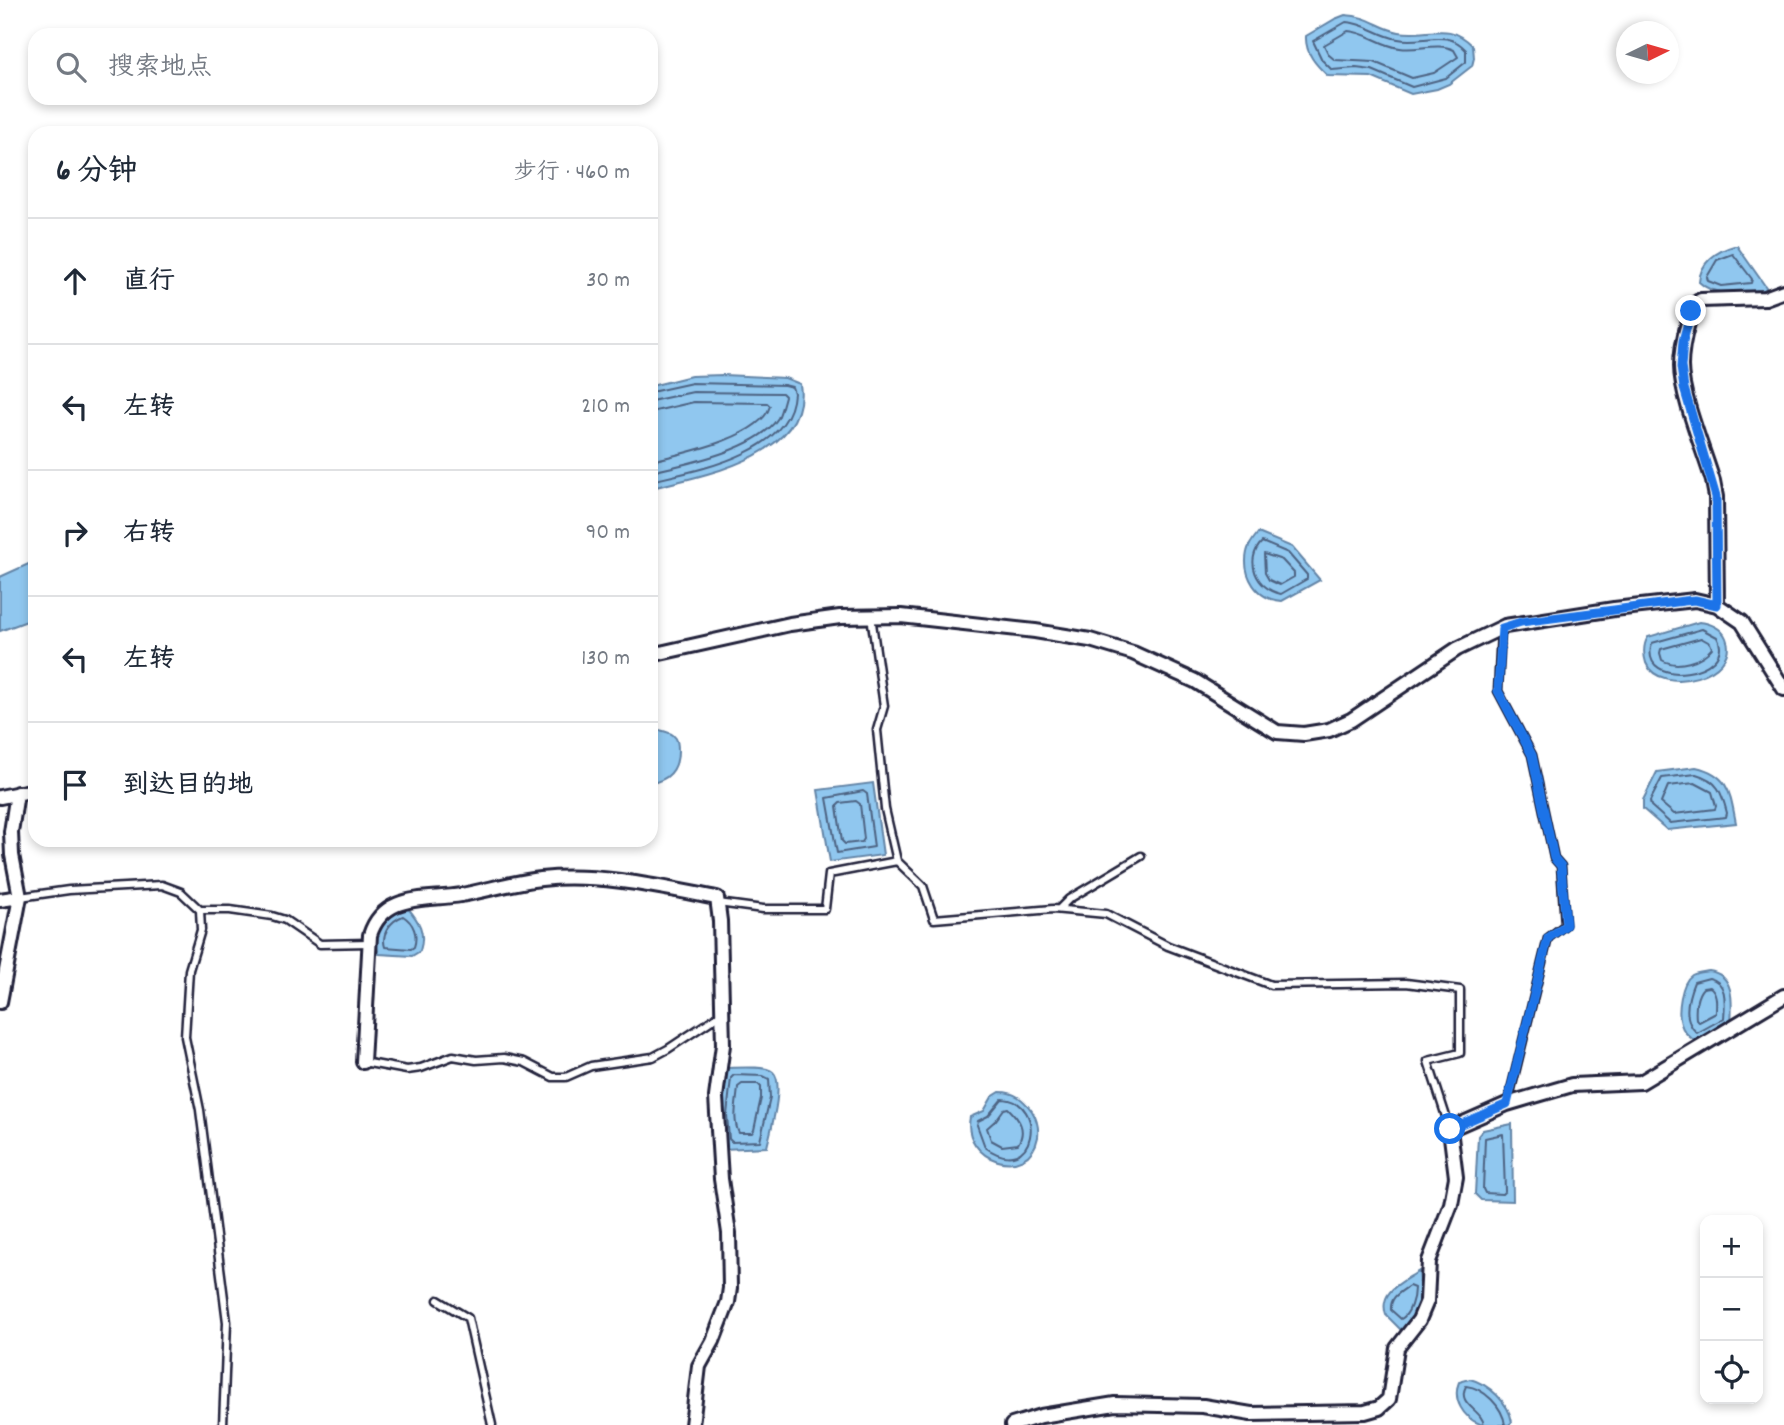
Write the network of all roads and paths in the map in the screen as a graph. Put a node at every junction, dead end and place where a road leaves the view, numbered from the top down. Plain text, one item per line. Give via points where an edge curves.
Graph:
1 (1784, 290) edge
2 (1717, 605) junction
3 (871, 616) junction
4 (1502, 628) junction
5 (658, 653) edge
6 (1784, 688) edge
7 (28, 791) edge
8 (17, 793) junction
9 (0, 797) edge
10 (1142, 856) dead end
11 (897, 861) junction
12 (20, 897) junction
13 (0, 900) edge
14 (718, 903) junction
15 (1059, 909) junction
16 (200, 910) junction
17 (370, 943) junction
18 (1784, 996) edge
19 (0, 1002) edge
20 (723, 1013) junction
21 (363, 1062) joint
22 (1507, 1104) junction
23 (1450, 1129) junction
24 (438, 1300) dead end
25 (223, 1425) edge
26 (492, 1425) edge
27 (692, 1425) edge
28 (1012, 1425) edge

1 - 2 street via 1765,298 1696,302 1683,341 1684,388 1716,497
2 - 4 street via 1684,601
2 - 6 street via 1742,622
3 - 4 street via 1035,631 1112,646 1174,670 1277,732 1290,734 1317,733 1340,725 1457,649
3 - 5 street via 790,624
3 - 11 lane via 884,706 877,730 885,809
4 - 22 lane via 1498,691 1532,755 1554,858 1561,866 1566,925 1548,938
7 - 8 street
8 - 9 street
8 - 12 street via 11,832
10 - 15 lane
11 - 14 lane via 829,874 825,909
11 - 15 lane via 923,886 934,919
12 - 13 street
12 - 16 lane via 162,885 181,892
12 - 19 street
14 - 17 street via 717,898 634,882 541,879 402,903 379,916
14 - 20 street
15 - 23 lane via 1107,914 1168,946 1271,985 1406,983 1460,990 1460,1053 1428,1061
16 - 17 lane via 272,916 320,944
16 - 25 lane via 201,930 189,970 185,1037 200,1110 227,1322
17 - 21 street
18 - 22 street via 1641,1082 1578,1083
20 - 21 lane via 653,1057 591,1066 566,1077 553,1077 524,1062 504,1058 453,1056 407,1070
20 - 27 street via 716,1097 730,1288 713,1341 699,1366
22 - 23 street
23 - 28 street via 1456,1177 1451,1205 1427,1267 1427,1301 1397,1348 1389,1399 1379,1408 1251,1414 1203,1406 1115,1404
24 - 26 lane via 468,1318

